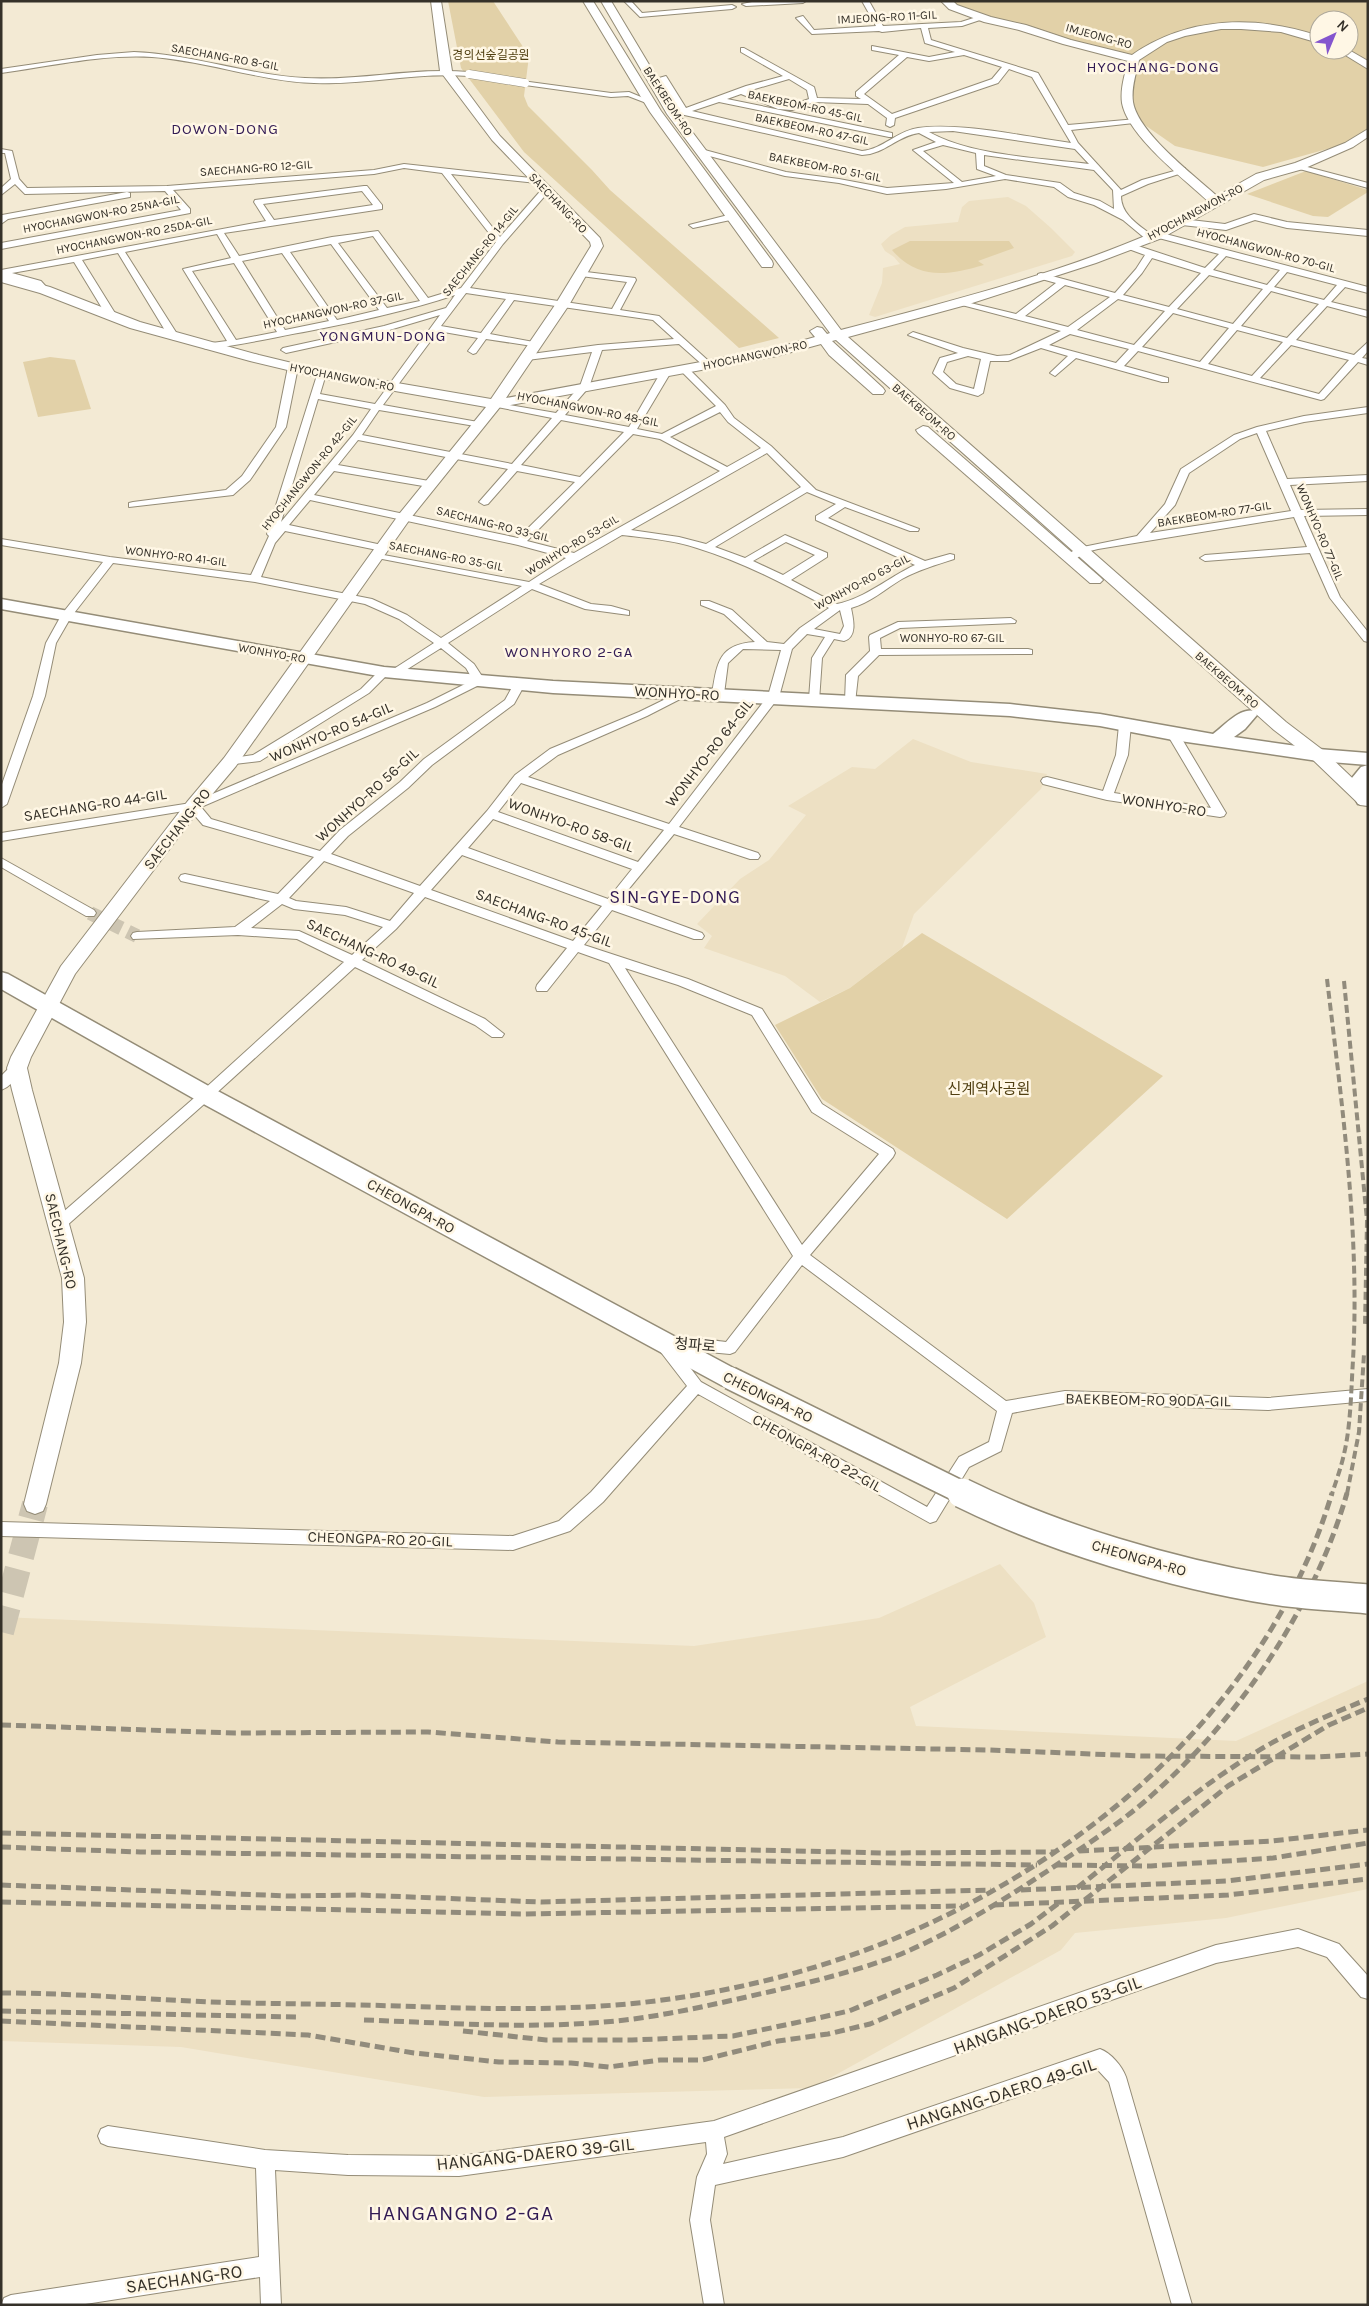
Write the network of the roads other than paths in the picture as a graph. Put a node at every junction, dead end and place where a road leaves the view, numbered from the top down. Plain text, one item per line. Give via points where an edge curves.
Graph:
1 (436, 1) edge
2 (588, 1) edge
3 (606, 1) edge
4 (627, 1) edge
5 (673, 1) edge
6 (803, 1) edge
7 (865, 1) edge
8 (946, 1) edge
9 (789, 2) edge
10 (746, 4) dead end
11 (732, 6) dead end
12 (679, 11) junction
13 (980, 17) junction
14 (800, 18) dead end
15 (924, 26) junction
16 (882, 30) junction
17 (1309, 37) edge
18 (875, 48) dead end
19 (744, 50) dead end
20 (967, 52) junction
21 (904, 55) junction
22 (1134, 59) junction
23 (1008, 65) junction
24 (1, 71) edge
25 (446, 71) junction
26 (788, 77) junction
27 (663, 78) dead end
28 (637, 82) junction
29 (741, 91) junction
30 (629, 94) junction
31 (717, 99) junction
32 (813, 100) junction
33 (868, 102) junction
34 (652, 107) junction
35 (679, 113) junction
36 (891, 117) junction
37 (1134, 121) junction
38 (1066, 128) junction
39 (922, 131) junction
40 (1368, 132) edge
41 (889, 138) junction
42 (944, 144) junction
43 (1079, 147) junction
44 (1, 151) edge
45 (701, 151) junction
46 (980, 152) junction
47 (1299, 166) junction
48 (1098, 168) junction
49 (1182, 170) junction
50 (445, 172) junction
51 (1005, 177) junction
52 (1, 178) edge
53 (15, 179) junction
54 (960, 184) junction
55 (542, 186) junction
56 (1368, 186) edge
57 (167, 188) junction
58 (1, 193) edge
59 (1117, 195) junction
60 (1216, 202) junction
61 (732, 217) junction
62 (1126, 218) junction
63 (1, 222) edge
64 (1182, 222) junction
65 (272, 223) junction
66 (693, 225) dead end
67 (219, 231) junction
68 (1368, 234) edge
69 (1154, 236) junction
70 (332, 240) junction
71 (500, 242) junction
72 (1, 246) edge
73 (1129, 246) junction
74 (120, 250) junction
75 (284, 250) junction
76 (1225, 252) junction
77 (1150, 254) junction
78 (76, 258) junction
79 (237, 259) junction
80 (1285, 270) junction
81 (1205, 272) junction
82 (581, 273) junction
83 (774, 273) dead end
84 (1, 274) edge
85 (1040, 276) junction
86 (1, 278) edge
87 (1063, 282) junction
88 (1343, 284) junction
89 (1270, 287) junction
90 (45, 290) junction
91 (463, 290) junction
92 (1368, 290) edge
93 (806, 294) junction
94 (1116, 296) junction
95 (512, 297) junction
96 (792, 297) dead end
97 (426, 302) junction
98 (961, 302) junction
99 (1326, 302) junction
100 (562, 305) junction
101 (448, 310) junction
102 (1170, 310) junction
103 (385, 312) junction
104 (615, 312) junction
105 (1368, 314) edge
106 (1018, 317) junction
107 (113, 318) junction
108 (808, 318) dead end
109 (340, 322) junction
110 (435, 328) junction
111 (1235, 328) junction
112 (1069, 332) junction
113 (283, 334) junction
114 (356, 335) junction
115 (838, 335) junction
116 (271, 336) junction
117 (484, 336) junction
118 (913, 336) dead end
119 (174, 337) junction
120 (822, 339) junction
121 (681, 341) junction
122 (1290, 342) junction
123 (233, 343) junction
124 (536, 345) junction
125 (1368, 345) edge
126 (207, 346) junction
127 (1040, 346) junction
128 (598, 348) junction
129 (1135, 348) junction
130 (286, 350) junction
131 (473, 351) dead end
132 (970, 352) junction
133 (1073, 356) junction
134 (527, 357) junction
135 (986, 358) junction
136 (1357, 359) junction
137 (1368, 362) edge
138 (296, 364) junction
139 (708, 365) junction
140 (1202, 366) junction
141 (1118, 367) junction
142 (684, 369) junction
143 (666, 372) junction
144 (1055, 373) dead end
145 (322, 374) junction
146 (1255, 378) junction
147 (887, 380) junction
148 (1165, 380) dead end
149 (872, 385) junction
150 (391, 387) junction
151 (584, 387) junction
152 (315, 396) junction
153 (886, 398) dead end
154 (495, 404) junction
155 (377, 407) junction
156 (722, 407) junction
157 (1368, 410) edge
158 (560, 416) junction
159 (916, 424) dead end
160 (478, 425) junction
161 (1260, 429) junction
162 (632, 430) junction
163 (356, 437) junction
164 (663, 437) junction
165 (768, 448) junction
166 (453, 454) junction
167 (514, 466) junction
168 (330, 468) junction
169 (727, 471) junction
170 (1368, 478) edge
171 (582, 480) junction
172 (1284, 482) junction
173 (429, 484) junction
174 (807, 488) junction
175 (307, 496) junction
176 (484, 502) dead end
177 (843, 504) junction
178 (133, 505) dead end
179 (1368, 512) edge
180 (1298, 513) junction
181 (406, 516) junction
182 (282, 527) junction
183 (914, 529) dead end
184 (618, 531) junction
185 (1140, 538) junction
186 (1, 542) edge
187 (270, 542) junction
188 (520, 542) junction
189 (706, 548) junction
190 (1314, 550) junction
191 (380, 552) junction
192 (1076, 555) junction
193 (575, 557) junction
194 (950, 557) dead end
195 (1205, 558) dead end
196 (110, 560) junction
197 (745, 562) junction
198 (924, 565) junction
199 (255, 579) junction
200 (783, 580) junction
201 (531, 585) junction
202 (347, 597) junction
203 (705, 603) dead end
204 (1, 604) edge
205 (841, 607) junction
206 (625, 613) dead end
207 (66, 616) junction
208 (1011, 621) dead end
209 (804, 630) junction
210 (831, 636) junction
211 (1368, 639) edge
212 (440, 642) junction
213 (764, 645) junction
214 (787, 648) junction
215 (876, 652) junction
216 (1028, 652) dead end
217 (303, 658) junction
218 (389, 672) junction
219 (479, 681) junction
220 (519, 684) junction
221 (684, 693) junction
222 (718, 694) junction
223 (773, 697) junction
224 (815, 699) junction
225 (851, 701) junction
226 (1246, 708) junction
227 (1125, 725) junction
228 (1173, 734) junction
229 (1216, 740) junction
230 (1318, 755) junction
231 (1368, 759) edge
232 (230, 762) junction
233 (1368, 771) edge
234 (519, 778) junction
235 (1047, 781) dead end
236 (1107, 796) junction
237 (1366, 801) edge
238 (1, 804) edge
239 (193, 806) junction
240 (492, 814) junction
241 (671, 829) junction
242 (1, 837) edge
243 (458, 849) junction
244 (323, 856) junction
245 (754, 856) dead end
246 (1, 862) edge
247 (640, 867) junction
248 (186, 878) dead end
249 (424, 892) junction
250 (281, 899) junction
251 (609, 905) junction
252 (90, 913) tunnel mouth
253 (392, 926) junction
254 (238, 931) junction
255 (138, 936) tunnel mouth
256 (698, 936) dead end
257 (576, 946) junction
258 (613, 960) junction
259 (355, 961) junction
260 (1, 979) edge
261 (542, 988) dead end
262 (50, 1006) junction
263 (497, 1034) dead end
264 (17, 1068) junction
265 (1, 1085) edge
266 (206, 1095) junction
267 (59, 1224) junction
268 (802, 1256) junction
269 (661, 1342) junction
270 (730, 1348) joint
271 (696, 1386) junction
272 (1368, 1395) edge
273 (1006, 1409) junction
274 (35, 1504) tunnel mouth
275 (1, 1529) edge
276 (1368, 1600) edge
277 (1368, 1990) edge
278 (714, 2131) junction
279 (108, 2136) dead end
280 (265, 2160) junction
281 (707, 2177) junction
282 (269, 2266) junction
283 (11, 2305) edge
284 (271, 2305) edge
285 (714, 2305) edge
286 (1182, 2305) edge

1 - 25 main road, SAECHANG-RO
2 - 28 main road, BAEKBEOM-RO
3 - 35 main road, BAEKBEOM-RO
4 - 12 street via 640,15 649,11
5 - 12 street
6 - 9 street
7 - 16 street
8 - 13 main road, IMJEONG-RO via 952,7
9 - 10 street
11 - 12 street
13 - 15 street, IMJEONG-RO 11-GIL via 962,24
13 - 22 main road, IMJEONG-RO
14 - 16 street, IMJEONG-RO 11-GIL via 812,32
15 - 16 street, IMJEONG-RO 11-GIL
15 - 20 street via 928,41
17 - 22 main road via 1289,30 1220,26 1161,41
18 - 21 street
19 - 26 street, BAEKBEOM-RO 45-GIL
20 - 21 street via 930,59
20 - 23 street
21 - 33 street via 859,94
22 - 37 main road, IMJEONG-RO via 1127,104
23 - 36 street via 995,81
23 - 38 street via 1035,75
24 - 25 street, SAECHANG-RO 8-GIL via 97,58 152,55 315,81
25 - 30 street, BAEKBEOM-RO, bridge via 611,96
25 - 55 main road, SAECHANG-RO via 496,138
26 - 29 street, BAEKBEOM-RO 45-GIL
26 - 32 street, BAEKBEOM-RO 45-GIL via 811,89
27 - 35 street
28 - 30 street, BAEKBEOM-RO
28 - 34 main road, BAEKBEOM-RO
29 - 31 street, BAEKBEOM-RO 45-GIL
29 - 32 street, BAEKBEOM-RO 45-GIL via 781,107 792,108
30 - 34 street, BAEKBEOM-RO
31 - 35 street, BAEKBEOM-RO 45-GIL
31 - 41 street, BAEKBEOM-RO 45-GIL
32 - 33 street, BAEKBEOM-RO 45-GIL
33 - 36 street
34 - 35 main road via 662,114
34 - 61 main road, BAEKBEOM-RO
35 - 41 street, BAEKBEOM-RO 47-GIL via 862,152 878,152
35 - 45 main road, BAEKBEOM-RO
36 - 41 street
37 - 38 street
37 - 49 main road, IMJEONG-RO
38 - 43 street
39 - 41 street, BAEKBEOM-RO 47-GIL
39 - 42 street
39 - 43 street, BAEKBEOM-RO 47-GIL via 953,129
40 - 47 main road, HYOCHANGWON-RO via 1349,146
42 - 46 street
42 - 54 street via 917,150
43 - 48 street
44 - 53 street via 8,151
45 - 54 street, BAEKBEOM-RO 51-GIL via 785,174 887,192
45 - 93 main road, BAEKBEOM-RO
46 - 48 street
46 - 51 street via 980,167
47 - 56 street
47 - 60 main road, HYOCHANGWON-RO via 1260,177
48 - 59 street via 1114,184
49 - 59 street
49 - 60 main road, IMJEONG-RO
50 - 55 street, SAECHANG-RO 12-GIL
50 - 57 street, SAECHANG-RO 12-GIL via 404,166 374,172
50 - 71 street
51 - 54 street, BAEKBEOM-RO 51-GIL
51 - 62 street via 1015,176 1056,185 1071,195 1097,203
52 - 53 street
53 - 57 street, SAECHANG-RO 12-GIL via 25,190
53 - 58 street
55 - 71 street, SAECHANG-RO 14-GIL
55 - 82 main road, SAECHANG-RO via 596,240 597,246
57 - 63 street, HYOCHANGWON-RO 25NA-GIL via 5,217
57 - 72 street, HYOCHANGWON-RO 25NA-GIL via 187,211
59 - 62 street via 1118,207
60 - 64 main road, HYOCHANGWON-RO
61 - 66 street
61 - 83 main road, BAEKBEOM-RO
62 - 69 street
64 - 68 street via 1226,227 1254,217 1288,225
64 - 69 main road, HYOCHANGWON-RO
65 - 65 street, HYOCHANGWON-RO 25DA-GIL via 319,216 379,207 364,188 258,202
65 - 67 street, HYOCHANGWON-RO 25DA-GIL
67 - 74 street, HYOCHANGWON-RO 25DA-GIL
67 - 79 street
69 - 73 main road, HYOCHANGWON-RO
69 - 76 street, HYOCHANGWON-RO 70-GIL
70 - 75 street
70 - 97 street via 375,233
70 - 103 street
71 - 91 street, SAECHANG-RO 14-GIL
73 - 77 street, HYOCHANGWON-RO
73 - 85 main road, HYOCHANGWON-RO
74 - 78 street, HYOCHANGWON-RO 25DA-GIL
74 - 119 street
75 - 79 street
75 - 109 street
76 - 80 street, HYOCHANGWON-RO 70-GIL
76 - 81 street
77 - 81 street, HYOCHANGWON-RO
77 - 94 street via 1142,268
78 - 84 street, HYOCHANGWON-RO 25DA-GIL
78 - 107 street
79 - 113 street
79 - 123 street via 188,269
80 - 88 street, HYOCHANGWON-RO 70-GIL
80 - 89 street
81 - 89 street, HYOCHANGWON-RO
81 - 102 street
82 - 100 main road, SAECHANG-RO
82 - 104 street via 632,280
84 - 90 street via 38,283
85 - 87 street
85 - 98 main road, HYOCHANGWON-RO
86 - 90 main road, HYOCHANGWON-RO
87 - 94 street
87 - 106 street
88 - 92 street, HYOCHANGWON-RO 70-GIL
88 - 99 street
89 - 99 street, HYOCHANGWON-RO
89 - 111 street
90 - 107 main road, HYOCHANGWON-RO
91 - 95 street
91 - 97 street, HYOCHANGWON-RO 37-GIL
91 - 101 street, SAECHANG-RO 14-GIL
93 - 96 main road via 804,299
93 - 115 main road, BAEKBEOM-RO
94 - 102 street
94 - 112 street
95 - 100 street
95 - 117 street
97 - 103 street, HYOCHANGWON-RO 37-GIL
98 - 106 street
98 - 115 main road, HYOCHANGWON-RO
99 - 105 street, HYOCHANGWON-RO
99 - 122 street
100 - 104 street
100 - 124 main road, SAECHANG-RO
101 - 110 street, SAECHANG-RO 14-GIL
101 - 114 street
102 - 111 street
102 - 129 street
103 - 109 street, HYOCHANGWON-RO 37-GIL
104 - 121 street via 656,318
106 - 112 street
107 - 119 main road, HYOCHANGWON-RO
108 - 120 main road, BAEKBEOM-RO
109 - 113 street, HYOCHANGWON-RO 37-GIL
109 - 114 street
110 - 117 street
110 - 150 street, SAECHANG-RO 14-GIL
111 - 122 street
111 - 140 street
112 - 127 street
112 - 129 street
113 - 116 street, HYOCHANGWON-RO 37-GIL
114 - 130 street
115 - 120 main road, HYOCHANGWON-RO
115 - 147 main road, BAEKBEOM-RO
116 - 123 street, HYOCHANGWON-RO 37-GIL
116 - 130 street
117 - 124 street
117 - 131 street
118 - 132 street
119 - 126 main road, HYOCHANGWON-RO
120 - 139 main road, HYOCHANGWON-RO via 777,352
120 - 149 main road, BAEKBEOM-RO
121 - 128 street
121 - 139 street
122 - 136 street
122 - 146 street
123 - 126 street, HYOCHANGWON-RO 37-GIL
124 - 134 main road, SAECHANG-RO
125 - 136 street
126 - 138 main road, HYOCHANGWON-RO
127 - 133 street
127 - 135 street via 1004,360
128 - 134 street
128 - 151 street
129 - 140 street
129 - 141 street
130 - 138 street
132 - 135 street
132 - 135 street via 943,360 938,373 954,386 978,393
133 - 141 street
133 - 144 street
134 - 154 main road, SAECHANG-RO
136 - 137 street
136 - 146 street via 1321,397
138 - 145 main road, HYOCHANGWON-RO
138 - 178 street via 281,427 246,478 229,494
139 - 142 main road, HYOCHANGWON-RO
140 - 146 street
141 - 148 street
142 - 143 main road, HYOCHANGWON-RO
142 - 156 street
143 - 151 main road, HYOCHANGWON-RO
143 - 162 street
145 - 150 main road, HYOCHANGWON-RO
145 - 152 street
147 - 149 main road via 872,380
147 - 192 main road, BAEKBEOM-RO
149 - 153 main road, BAEKBEOM-RO
150 - 154 main road, HYOCHANGWON-RO
150 - 155 street, HYOCHANGWON-RO 42-GIL
151 - 154 main road, HYOCHANGWON-RO
151 - 158 street
152 - 155 street
152 - 187 street
154 - 158 street, HYOCHANGWON-RO 48-GIL
154 - 160 main road, SAECHANG-RO
155 - 160 street
155 - 163 street, HYOCHANGWON-RO 42-GIL
156 - 164 street
156 - 165 street via 731,420
157 - 161 street
158 - 162 street, HYOCHANGWON-RO 48-GIL
158 - 167 street
159 - 192 main road, BAEKBEOM-RO via 1041,534
160 - 166 main road, SAECHANG-RO
161 - 172 street, WONHYO-RO 77-GIL
161 - 185 street via 1237,437 1185,471 1170,505
162 - 164 street, HYOCHANGWON-RO 48-GIL
162 - 171 street
163 - 166 street
163 - 168 street, HYOCHANGWON-RO 42-GIL
164 - 169 street, HYOCHANGWON-RO 48-GIL
165 - 169 street, WONHYO-RO 53-GIL
165 - 174 street
166 - 167 street
166 - 173 main road, SAECHANG-RO
167 - 171 street
167 - 176 street
168 - 173 street
168 - 175 street, HYOCHANGWON-RO 42-GIL
169 - 184 street, WONHYO-RO 53-GIL
170 - 172 street
171 - 188 street
172 - 180 street, WONHYO-RO 77-GIL
173 - 181 main road, SAECHANG-RO
174 - 177 street
174 - 189 street
175 - 181 street
175 - 182 street, HYOCHANGWON-RO 42-GIL
177 - 183 street
177 - 198 street via 820,518
179 - 180 street, BAEKBEOM-RO 77-GIL
180 - 185 street, BAEKBEOM-RO 77-GIL
180 - 190 street, WONHYO-RO 77-GIL
181 - 188 street, SAECHANG-RO 33-GIL
181 - 191 main road, SAECHANG-RO
182 - 187 street, HYOCHANGWON-RO 42-GIL
182 - 191 street
184 - 189 street via 679,540
184 - 193 street, WONHYO-RO 53-GIL
185 - 192 street, BAEKBEOM-RO 77-GIL
186 - 196 street, WONHYO-RO 41-GIL
187 - 199 street, HYOCHANGWON-RO 42-GIL
188 - 193 street, SAECHANG-RO 33-GIL
189 - 197 street
190 - 195 street
190 - 211 street, WONHYO-RO 77-GIL via 1335,598
191 - 201 street, SAECHANG-RO 35-GIL
191 - 202 main road, SAECHANG-RO
192 - 226 main road, BAEKBEOM-RO
193 - 201 street, WONHYO-RO 53-GIL
194 - 198 street, WONHYO-RO 63-GIL
196 - 199 street, WONHYO-RO 41-GIL
196 - 207 street
197 - 200 street
197 - 200 street via 786,538 823,556
198 - 205 street, WONHYO-RO 63-GIL via 898,577 858,603
199 - 202 street, WONHYO-RO 41-GIL
200 - 205 street
201 - 206 street, SAECHANG-RO 35-GIL via 589,607
201 - 212 street, WONHYO-RO 53-GIL
202 - 212 street via 368,601 403,617
202 - 217 main road, SAECHANG-RO
203 - 213 street via 728,612
204 - 207 main road, WONHYO-RO
205 - 209 street, WONHYO-RO 63-GIL
205 - 210 street via 849,626 844,638
207 - 217 main road, WONHYO-RO
207 - 238 street via 51,643 39,696
208 - 215 street, WONHYO-RO 67-GIL via 898,625 874,637
209 - 210 street
209 - 214 street, WONHYO-RO 63-GIL
210 - 224 street via 817,658
212 - 218 street, WONHYO-RO 53-GIL
212 - 219 street via 470,666
213 - 214 street
213 - 222 street via 740,646 722,662
214 - 223 street, WONHYO-RO 63-GIL
215 - 216 street, WONHYO-RO 67-GIL
215 - 225 street, WONHYO-RO 67-GIL via 852,675
217 - 218 main road, WONHYO-RO
217 - 232 main road, SAECHANG-RO
218 - 219 main road, WONHYO-RO
218 - 232 street, WONHYO-RO 53-GIL via 256,758
219 - 220 main road, WONHYO-RO
219 - 239 street, WONHYO-RO 54-GIL via 385,725
220 - 221 main road, WONHYO-RO
220 - 244 street, WONHYO-RO 56-GIL via 510,702 428,762 344,833
221 - 222 main road, WONHYO-RO
221 - 234 street, WONHYO-RO 58-GIL via 554,752
222 - 223 main road, WONHYO-RO
223 - 224 main road, WONHYO-RO
223 - 241 street, WONHYO-RO 64-GIL
224 - 225 main road, WONHYO-RO
225 - 227 main road, WONHYO-RO via 1010,710
226 - 229 main road via 1238,725
226 - 230 main road, BAEKBEOM-RO via 1266,730
227 - 228 main road, WONHYO-RO
227 - 236 street, WONHYO-RO via 1122,755
228 - 229 main road, WONHYO-RO
228 - 236 street, WONHYO-RO via 1220,814
229 - 230 main road, WONHYO-RO
230 - 231 main road, WONHYO-RO
230 - 237 main road, BAEKBEOM-RO
232 - 239 main road, SAECHANG-RO
233 - 237 main road via 1357,784
234 - 240 street, WONHYO-RO 58-GIL
234 - 241 street, WONHYO-RO 58-GIL
235 - 236 street, WONHYO-RO
239 - 242 street, SAECHANG-RO 44-GIL
239 - 244 street, SAECHANG-RO 45-GIL via 207,822
239 - 262 main road, SAECHANG-RO via 68,971
240 - 243 street, WONHYO-RO 58-GIL
240 - 247 street, WONHYO-RO 58-GIL
241 - 245 street, WONHYO-RO 64-GIL
241 - 247 street, WONHYO-RO 64-GIL
243 - 249 street, WONHYO-RO 58-GIL
243 - 251 street
244 - 249 street, SAECHANG-RO 45-GIL
244 - 250 street, WONHYO-RO 56-GIL
246 - 252 street
247 - 251 street, WONHYO-RO 64-GIL
248 - 250 street
249 - 253 street
249 - 257 street, SAECHANG-RO 45-GIL
250 - 253 street via 294,905 346,911
250 - 254 street, WONHYO-RO 56-GIL
251 - 256 street
251 - 257 street, WONHYO-RO 64-GIL
253 - 259 street
254 - 255 street, SAECHANG-RO 49-GIL
254 - 259 street, SAECHANG-RO 49-GIL via 299,935
257 - 258 street, SAECHANG-RO 45-GIL
257 - 261 street, WONHYO-RO 64-GIL
258 - 268 street, SAECHANG-RO 45-GIL
258 - 268 street, CHEONGPA-RO via 684,982 757,1012 817,1108 888,1153
259 - 263 street, SAECHANG-RO 49-GIL via 480,1022
259 - 266 street
260 - 262 main road, CHEONGPA-RO
262 - 264 main road, SAECHANG-RO
262 - 266 main road, CHEONGPA-RO
264 - 265 street, SAECHANG-RO
264 - 267 main road, SAECHANG-RO
266 - 267 street
266 - 269 main road, CHEONGPA-RO
267 - 274 main road, SAECHANG-RO via 73,1278 75,1322 70,1363
268 - 270 street, CHEONGPA-RO
268 - 273 street
269 - 270 street, 청파로
269 - 271 street, CHEONGPA-RO 22-GIL
269 - 276 main road, CHEONGPA-RO, bridge via 974,1499 1046,1529 1200,1575 1274,1590
271 - 273 street, CHEONGPA-RO 22-GIL via 930,1516 964,1462 996,1446
271 - 275 street, CHEONGPA-RO 20-GIL via 597,1497 564,1526 514,1543
272 - 273 street, BAEKBEOM-RO 90DA-GIL via 1268,1404 1065,1397
277 - 278 street, HANGANG-DAERO 53-GIL via 1332,1950 1298,1938 1216,1954
278 - 280 street, HANGANG-DAERO 39-GIL via 459,2166
278 - 281 street via 717,2154
279 - 280 street, HANGANG-DAERO 39-GIL
280 - 282 street
281 - 285 street via 700,2220
281 - 286 street, HANGANG-DAERO 49-GIL via 843,2147 1100,2058 1117,2077
282 - 283 street, SAECHANG-RO
282 - 284 street

